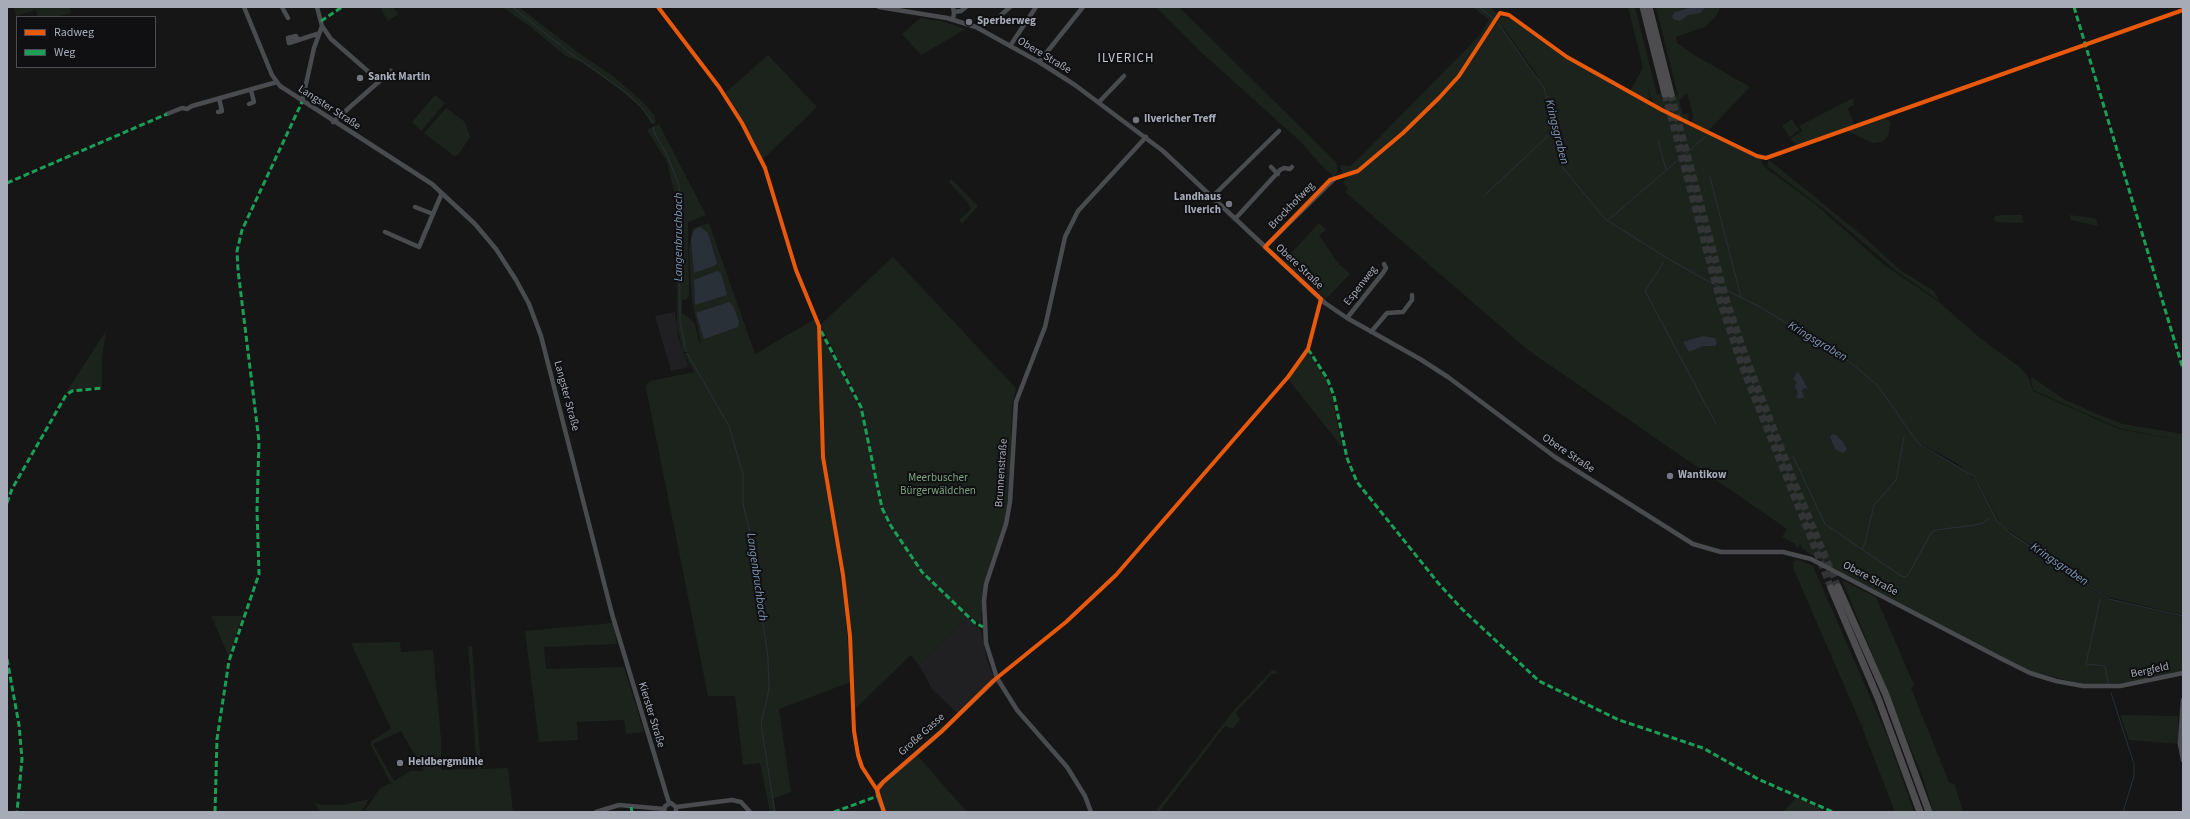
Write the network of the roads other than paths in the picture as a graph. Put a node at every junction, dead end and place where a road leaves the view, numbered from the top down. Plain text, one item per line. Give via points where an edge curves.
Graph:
1 (244, 7) edge
2 (282, 7) edge
3 (317, 7) edge
4 (879, 7) edge
5 (966, 7) edge
6 (1010, 7) edge
7 (1036, 7) edge
8 (1642, 7) edge
9 (1649, 7) edge
10 (1081, 8) edge
11 (954, 9) edge
12 (1002, 15) dead end
13 (288, 18) dead end
14 (953, 19) junction
15 (322, 26) junction
16 (318, 34) junction
17 (298, 40) dead end
18 (1021, 41) dead end
19 (1010, 46) junction
20 (1044, 55) junction
21 (1039, 62) junction
22 (391, 71) dead end
23 (1124, 76) dead end
24 (378, 80) junction
25 (277, 82) junction
26 (251, 90) junction
27 (219, 98) junction
28 (302, 102) junction
29 (1099, 102) junction
30 (249, 104) dead end
31 (218, 112) dead end
32 (167, 114) dead end
33 (333, 122) junction
34 (1279, 131) dead end
35 (1146, 137) junction
36 (1271, 167) dead end
37 (1292, 167) dead end
38 (1278, 174) junction
39 (1334, 179) dead end
40 (442, 193) junction
41 (1212, 197) junction
42 (415, 207) dead end
43 (433, 214) junction
44 (1235, 218) junction
45 (385, 232) dead end
46 (1265, 247) junction
47 (1384, 264) dead end
48 (1412, 295) dead end
49 (1347, 318) junction
50 (1371, 332) junction
51 (617, 631) joint
52 (2183, 673) edge
53 (997, 678) junction
54 (2120, 686) joint
55 (2183, 700) edge
56 (2182, 721) edge
57 (2183, 760) edge
58 (669, 804) junction
59 (632, 810) edge
60 (664, 810) edge
61 (676, 810) edge
62 (596, 812) edge
63 (750, 812) edge
64 (884, 812) edge
65 (1091, 812) edge
66 (1920, 812) edge
67 (1929, 812) edge

1 - 25 street, Langster Straße
2 - 13 street
3 - 15 street
4 - 14 street, Obere Straße
5 - 11 street via 961,11
6 - 12 street
7 - 19 street
8 - 9 highway via 1668,94
10 - 20 street
11 - 14 street
14 - 19 street, Obere Straße via 976,27
15 - 16 street
15 - 24 street via 340,49
16 - 17 street
16 - 28 street
18 - 20 street
19 - 21 street, Obere Straße
20 - 21 street
21 - 29 street, Obere Straße
22 - 24 street
23 - 29 street
24 - 33 street
25 - 26 street
25 - 28 street, Langster Straße
26 - 27 street
26 - 30 street via 254,102
27 - 31 street via 222,111
27 - 32 street
28 - 33 street, Langster Straße
29 - 35 street, Obere Straße
33 - 40 street, Langster Straße via 432,184
34 - 41 street
35 - 41 street, Obere Straße
35 - 53 street, Brunnenstraße via 1074,218 1063,244 1045,327 1016,402 1010,502 1006,524 986,584 984,601 986,643
36 - 38 street
37 - 38 street via 1284,168
38 - 44 street
39 - 46 street, Brockhofweg
40 - 43 street
40 - 51 street, Langster Straße via 475,224 496,249 529,304 558,397
41 - 44 street, Obere Straße
42 - 43 street
43 - 45 street via 419,247
44 - 46 street, Obere Straße
46 - 49 street, Obere Straße via 1312,292
47 - 49 street, Espenweg via 1384,273
48 - 50 street via 1412,300 1403,312 1387,313
49 - 50 street, Obere Straße
50 - 54 street, Obere Straße via 1420,359 1555,457 1693,544 1721,552 1774,552 1803,556 1839,572 2030,673 2069,684
51 - 58 street, Kierster Straße
52 - 54 street, Bergfeld
53 - 64 street, Große Gasse via 883,782 877,790
53 - 65 street, Brunnenstraße via 1017,710 1067,767 1085,796
55 - 56 street
56 - 57 street via 2180,744
58 - 60 street
58 - 61 street via 673,804
59 - 60 street via 650,806
59 - 62 street via 614,806
61 - 63 street via 732,800 741,802
66 - 67 highway via 1881,704 1834,588 1886,695

